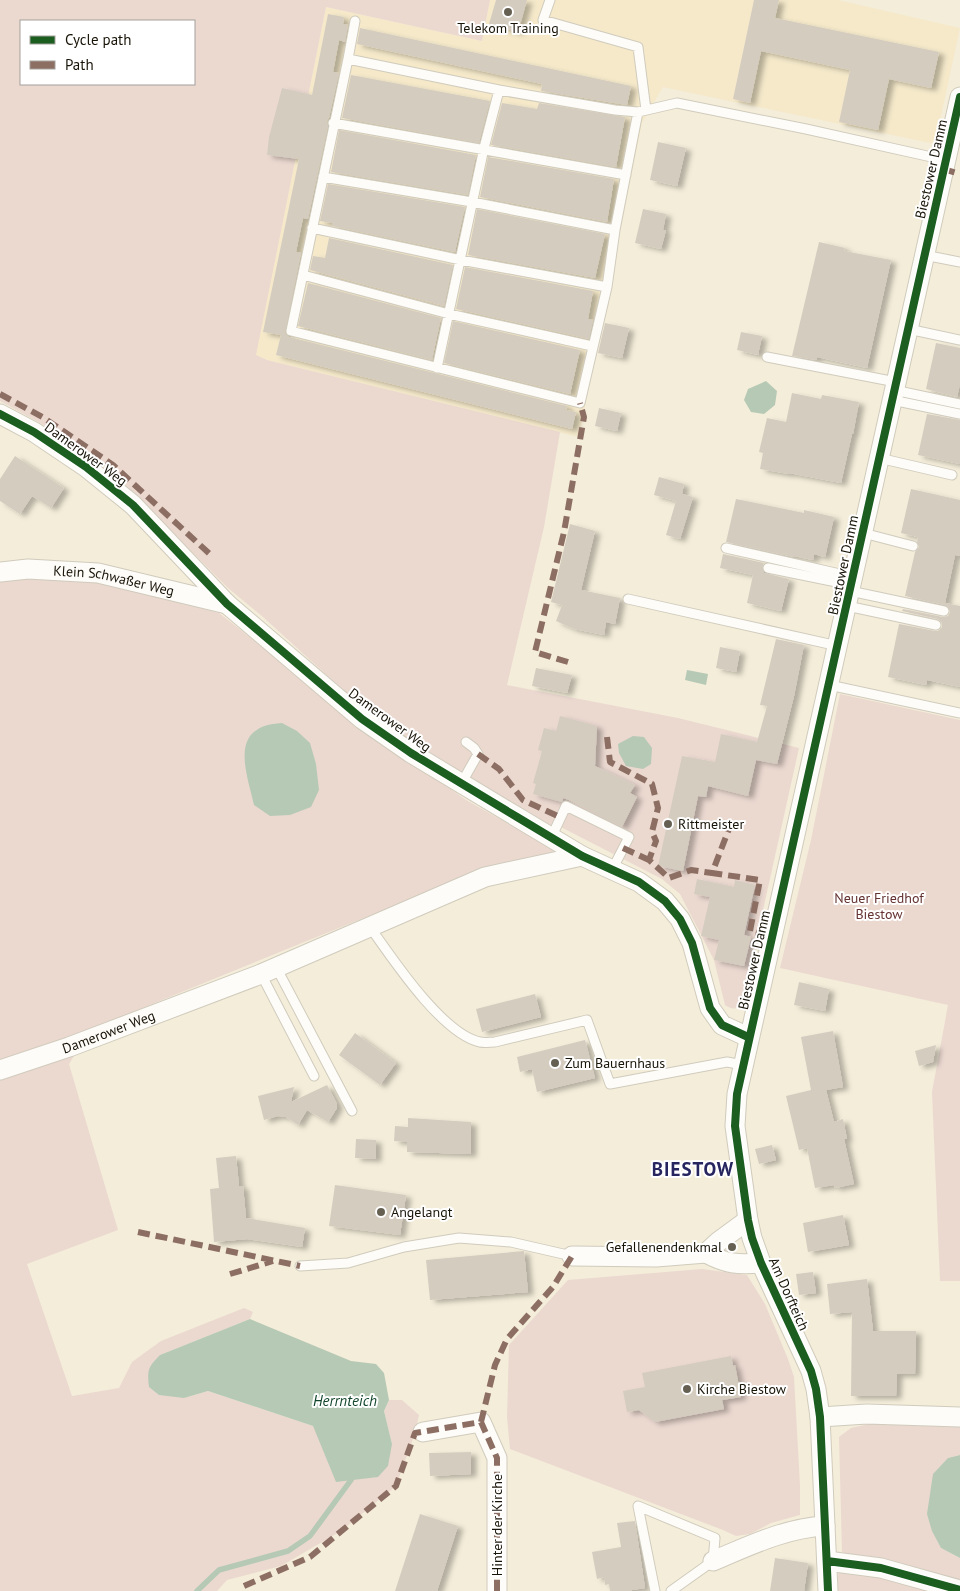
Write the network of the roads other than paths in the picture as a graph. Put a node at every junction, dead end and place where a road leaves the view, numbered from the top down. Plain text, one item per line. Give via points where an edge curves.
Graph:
1 (550, 0) edge
2 (355, 21) dead end
3 (348, 59) junction
4 (499, 90) junction
5 (960, 97) edge
6 (642, 111) junction
7 (333, 122) junction
8 (484, 148) junction
9 (945, 160) junction
10 (626, 175) junction
11 (323, 177) junction
12 (472, 202) junction
13 (312, 228) junction
14 (615, 230) junction
15 (924, 255) junction
16 (461, 260) junction
17 (960, 262) edge
18 (303, 275) junction
19 (607, 287) junction
20 (449, 314) junction
21 (908, 329) junction
22 (960, 340) edge
23 (592, 346) junction
24 (767, 357) dead end
25 (437, 368) junction
26 (894, 391) junction
27 (960, 404) edge
28 (0, 414) edge
29 (960, 414) edge
30 (879, 458) junction
31 (952, 474) dead end
32 (863, 533) junction
33 (913, 546) dead end
34 (726, 548) dead end
35 (768, 568) dead end
36 (0, 572) edge
37 (850, 590) junction
38 (628, 599) dead end
39 (226, 604) junction
40 (944, 611) dead end
41 (936, 625) dead end
42 (838, 646) junction
43 (829, 685) junction
44 (960, 713) edge
45 (466, 742) dead end
46 (461, 784) junction
47 (551, 838) junction
48 (582, 856) junction
49 (612, 870) junction
50 (370, 927) junction
51 (269, 971) junction
52 (748, 1037) junction
53 (743, 1066) junction
54 (0, 1070) edge
55 (314, 1076) dead end
56 (352, 1112) dead end
57 (748, 1220) junction
58 (706, 1253) junction
59 (572, 1256) joint
60 (760, 1263) junction
61 (300, 1266) dead end
62 (820, 1417) junction
63 (960, 1417) edge
64 (423, 1432) dead end
65 (825, 1526) junction
66 (713, 1561) junction
67 (827, 1561) junction
68 (960, 1590) edge
69 (497, 1591) edge
70 (656, 1591) edge
71 (671, 1591) edge
72 (828, 1591) edge

1 - 6 lane via 543,20 638,47
2 - 3 lane
3 - 4 lane
3 - 7 lane
4 - 6 lane via 615,110
4 - 8 lane
5 - 9 street, Biestower Damm
6 - 9 lane via 677,103
6 - 10 lane
7 - 8 lane
7 - 11 lane
8 - 10 lane
8 - 12 lane
9 - 15 street, Biestower Damm
10 - 14 lane
11 - 12 lane
11 - 13 lane
12 - 14 lane
12 - 16 lane
13 - 16 lane
13 - 18 lane
14 - 19 lane
15 - 17 lane
15 - 21 street, Biestower Damm
16 - 19 lane
16 - 20 lane
18 - 20 lane
18 - 25 lane via 291,331
19 - 23 lane
20 - 23 lane
20 - 25 lane
21 - 22 lane
21 - 26 street, Biestower Damm
23 - 25 lane via 580,403
24 - 26 lane
26 - 27 lane
26 - 29 lane
26 - 30 street, Biestower Damm
28 - 39 street, Damerower Weg via 34,432 86,467 133,505
30 - 31 lane
30 - 32 street, Biestower Damm
32 - 33 lane
32 - 37 street, Biestower Damm
34 - 37 lane
35 - 37 lane
36 - 39 street, Klein Schwaßer Weg via 28,569 98,573
37 - 40 lane
37 - 41 lane
37 - 42 street, Biestower Damm
38 - 42 lane
39 - 46 street, Damerower Weg via 362,719
42 - 43 street, Biestower Damm
43 - 44 lane
43 - 52 street, Biestower Damm
45 - 46 lane via 478,754
46 - 47 street, Damerower Weg
47 - 48 street, Damerower Weg
47 - 49 lane via 566,806 628,837
48 - 49 street, Damerower Weg
48 - 50 street, Damerower Weg via 485,877
49 - 52 street, Damerower Weg via 639,882 665,901 680,919 692,944 710,1008 722,1025
50 - 51 street, Damerower Weg
50 - 53 lane via 413,985 449,1025 480,1042 495,1042 587,1020 610,1084 727,1062
51 - 54 street, Damerower Weg
51 - 55 lane
51 - 56 lane
52 - 53 street, Am Dorfteich
53 - 57 street, Am Dorfteich via 737,1094 736,1126
57 - 58 street
57 - 60 street, Am Dorfteich
58 - 59 street, Am Dorfteich via 656,1257
58 - 60 street, Am Dorfteich via 720,1261 739,1265
59 - 61 lane via 511,1242 459,1238 404,1247 348,1262
60 - 62 street, Am Dorfteich via 811,1372
62 - 63 street via 876,1414
62 - 65 street, Am Dorfteich
64 - 69 street, Hinter der Kirche via 481,1422 497,1458
65 - 66 street via 776,1535
65 - 67 street, Am Dorfteich
66 - 70 lane via 715,1538 638,1506
66 - 71 lane
67 - 68 street via 881,1568
67 - 72 street, Am Dorfteich

